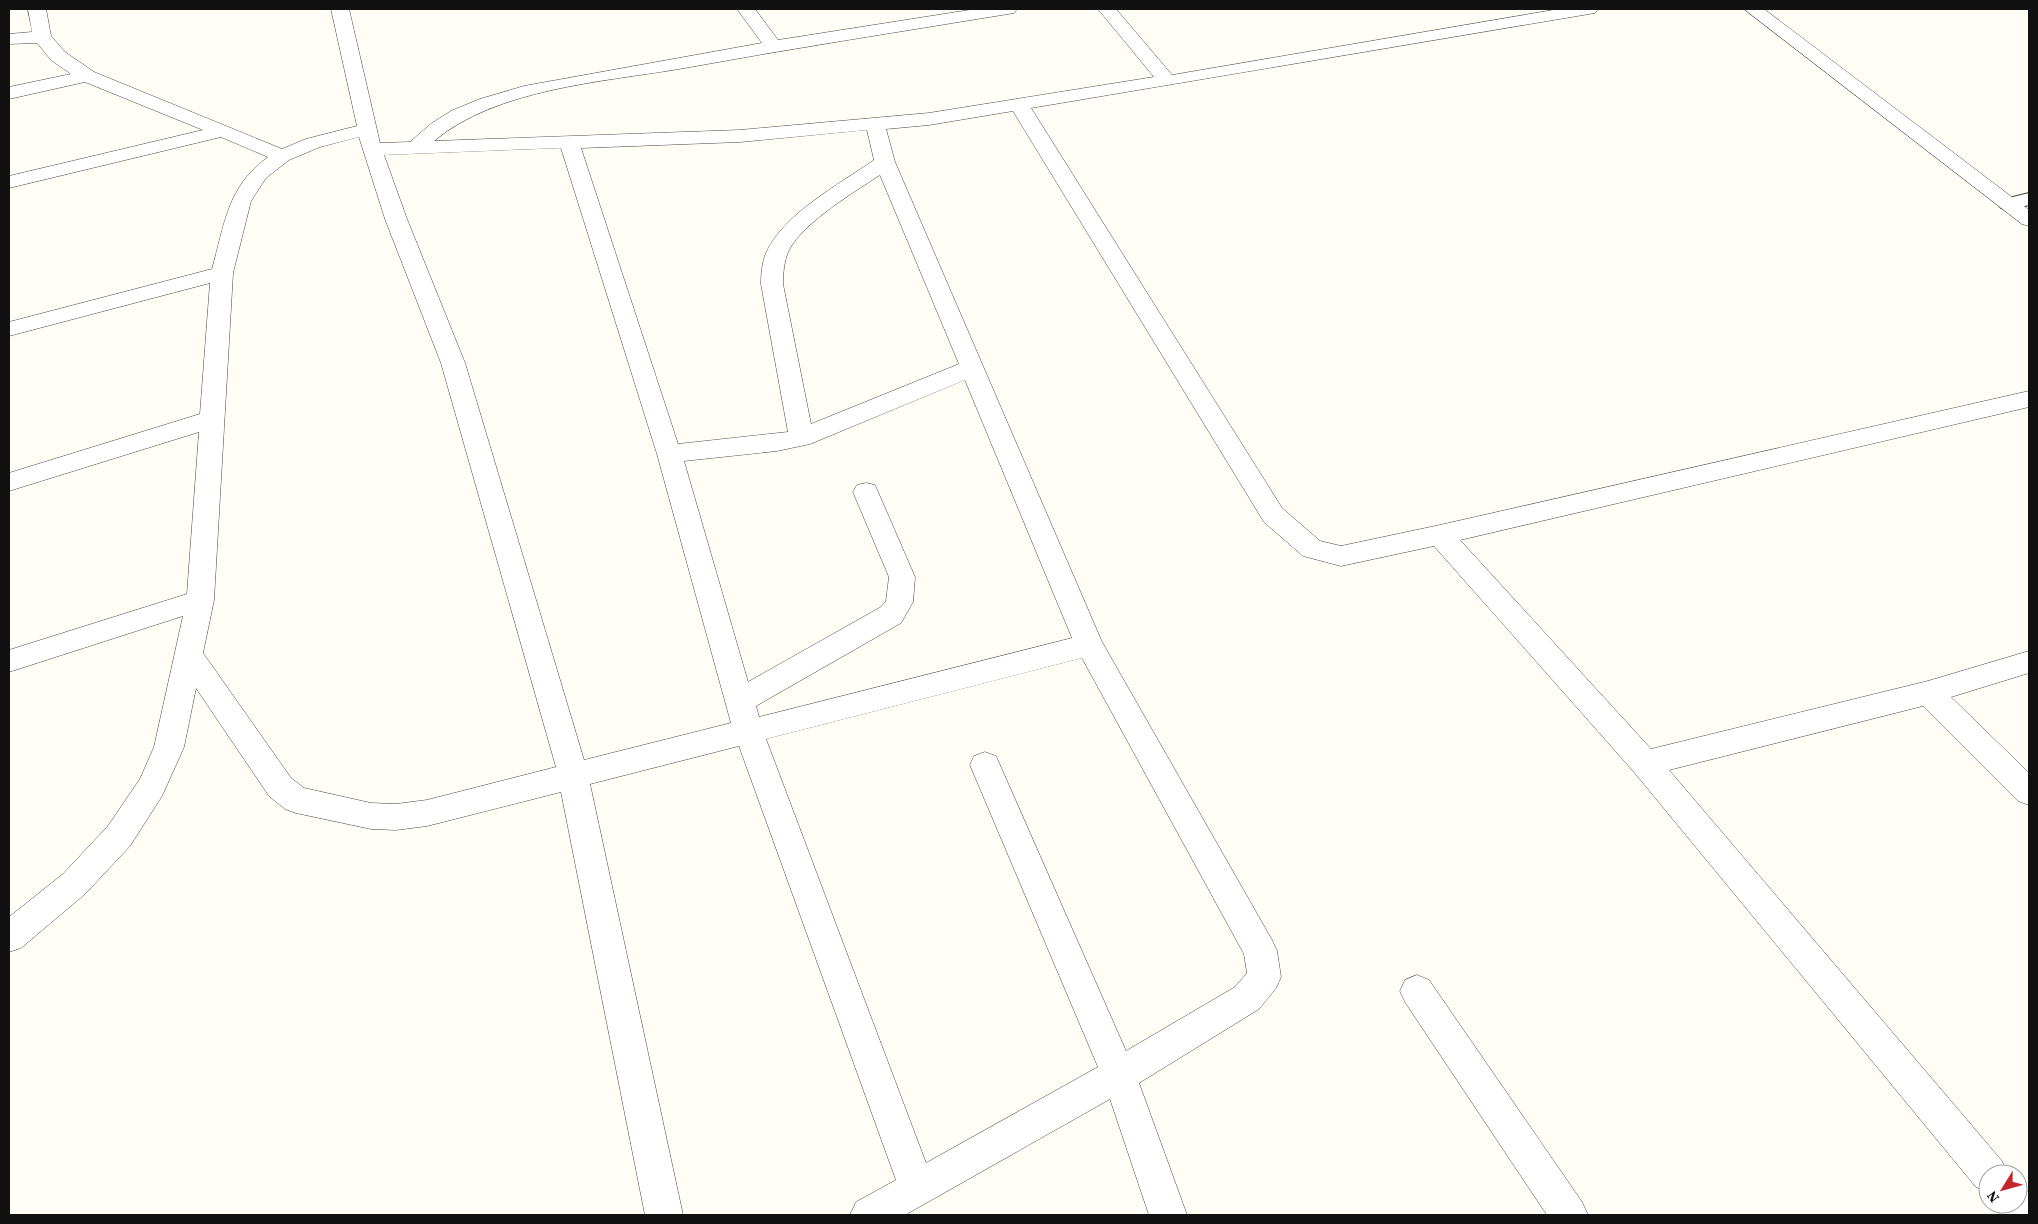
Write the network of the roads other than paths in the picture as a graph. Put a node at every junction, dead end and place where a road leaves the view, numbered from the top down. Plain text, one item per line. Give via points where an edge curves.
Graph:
1 (37, 9) edge
2 (340, 9) edge
3 (746, 9) edge
4 (1008, 9) edge
5 (1107, 9) edge
6 (1589, 9) edge
7 (1754, 9) edge
8 (1537, 12) edge
9 (42, 37) junction
10 (9, 39) edge
11 (774, 47) junction
12 (87, 76) junction
13 (1167, 81) junction
14 (9, 93) edge
15 (1019, 105) junction
16 (875, 124) junction
17 (222, 132) junction
18 (370, 139) junction
19 (569, 142) junction
20 (416, 147) junction
21 (282, 156) junction
22 (885, 162) junction
23 (9, 182) edge
24 (2029, 199) edge
25 (2008, 204) junction
26 (2029, 220) edge
27 (222, 272) junction
28 (9, 329) edge
29 (972, 368) junction
30 (2029, 399) edge
31 (212, 419) junction
32 (801, 438) junction
33 (669, 454) junction
34 (9, 482) edge
35 (866, 492) dead end
36 (1440, 535) junction
37 (200, 600) junction
38 (1089, 645) junction
39 (188, 654) junction
40 (9, 661) edge
41 (2029, 662) edge
42 (1928, 693) junction
43 (739, 701) junction
44 (748, 730) junction
45 (1645, 763) junction
46 (985, 765) dead end
47 (573, 775) junction
48 (2029, 792) edge
49 (9, 937) edge
50 (1417, 991) dead end
51 (1120, 1075) junction
52 (1981, 1164) edge
53 (917, 1188) junction
54 (664, 1215) edge
55 (870, 1215) edge
56 (1168, 1215) edge
57 (1569, 1215) edge

1 - 9 street
2 - 18 street
3 - 11 street
4 - 11 street
5 - 13 street
6 - 8 street
7 - 25 street
8 - 13 street via 1476,29
9 - 10 street
9 - 12 street via 58,56
11 - 20 street via 541,88 494,100 439,126
12 - 14 street
12 - 17 street
13 - 15 street
15 - 16 street
15 - 36 street via 1273,515 1312,549 1341,556
16 - 19 street via 740,136
16 - 22 street
17 - 21 street
17 - 23 street
18 - 20 street
18 - 21 street via 313,143
18 - 47 street via 396,219 453,363
19 - 20 street
19 - 33 street
21 - 27 street via 258,174 241,202
22 - 29 street
22 - 32 street via 797,226 780,247 772,268 772,284
24 - 25 lane
25 - 26 street
27 - 28 street
27 - 31 street
29 - 32 street
29 - 38 street
30 - 36 street
31 - 34 street
31 - 37 street
32 - 33 street
33 - 43 street
35 - 43 street via 902,577 899,602 891,614
36 - 45 street
37 - 39 street
37 - 40 street
38 - 44 street
38 - 51 street via 1260,951 1264,977 1247,998
39 - 47 street via 280,786 296,800 371,816 396,817 427,813
39 - 49 street via 169,747 150,788 119,836 74,884
41 - 42 street
42 - 45 street
42 - 48 street
43 - 44 street
44 - 47 street
44 - 53 street
45 - 52 street
46 - 51 street
47 - 54 street
50 - 57 street
51 - 53 street
51 - 56 street
53 - 55 street

